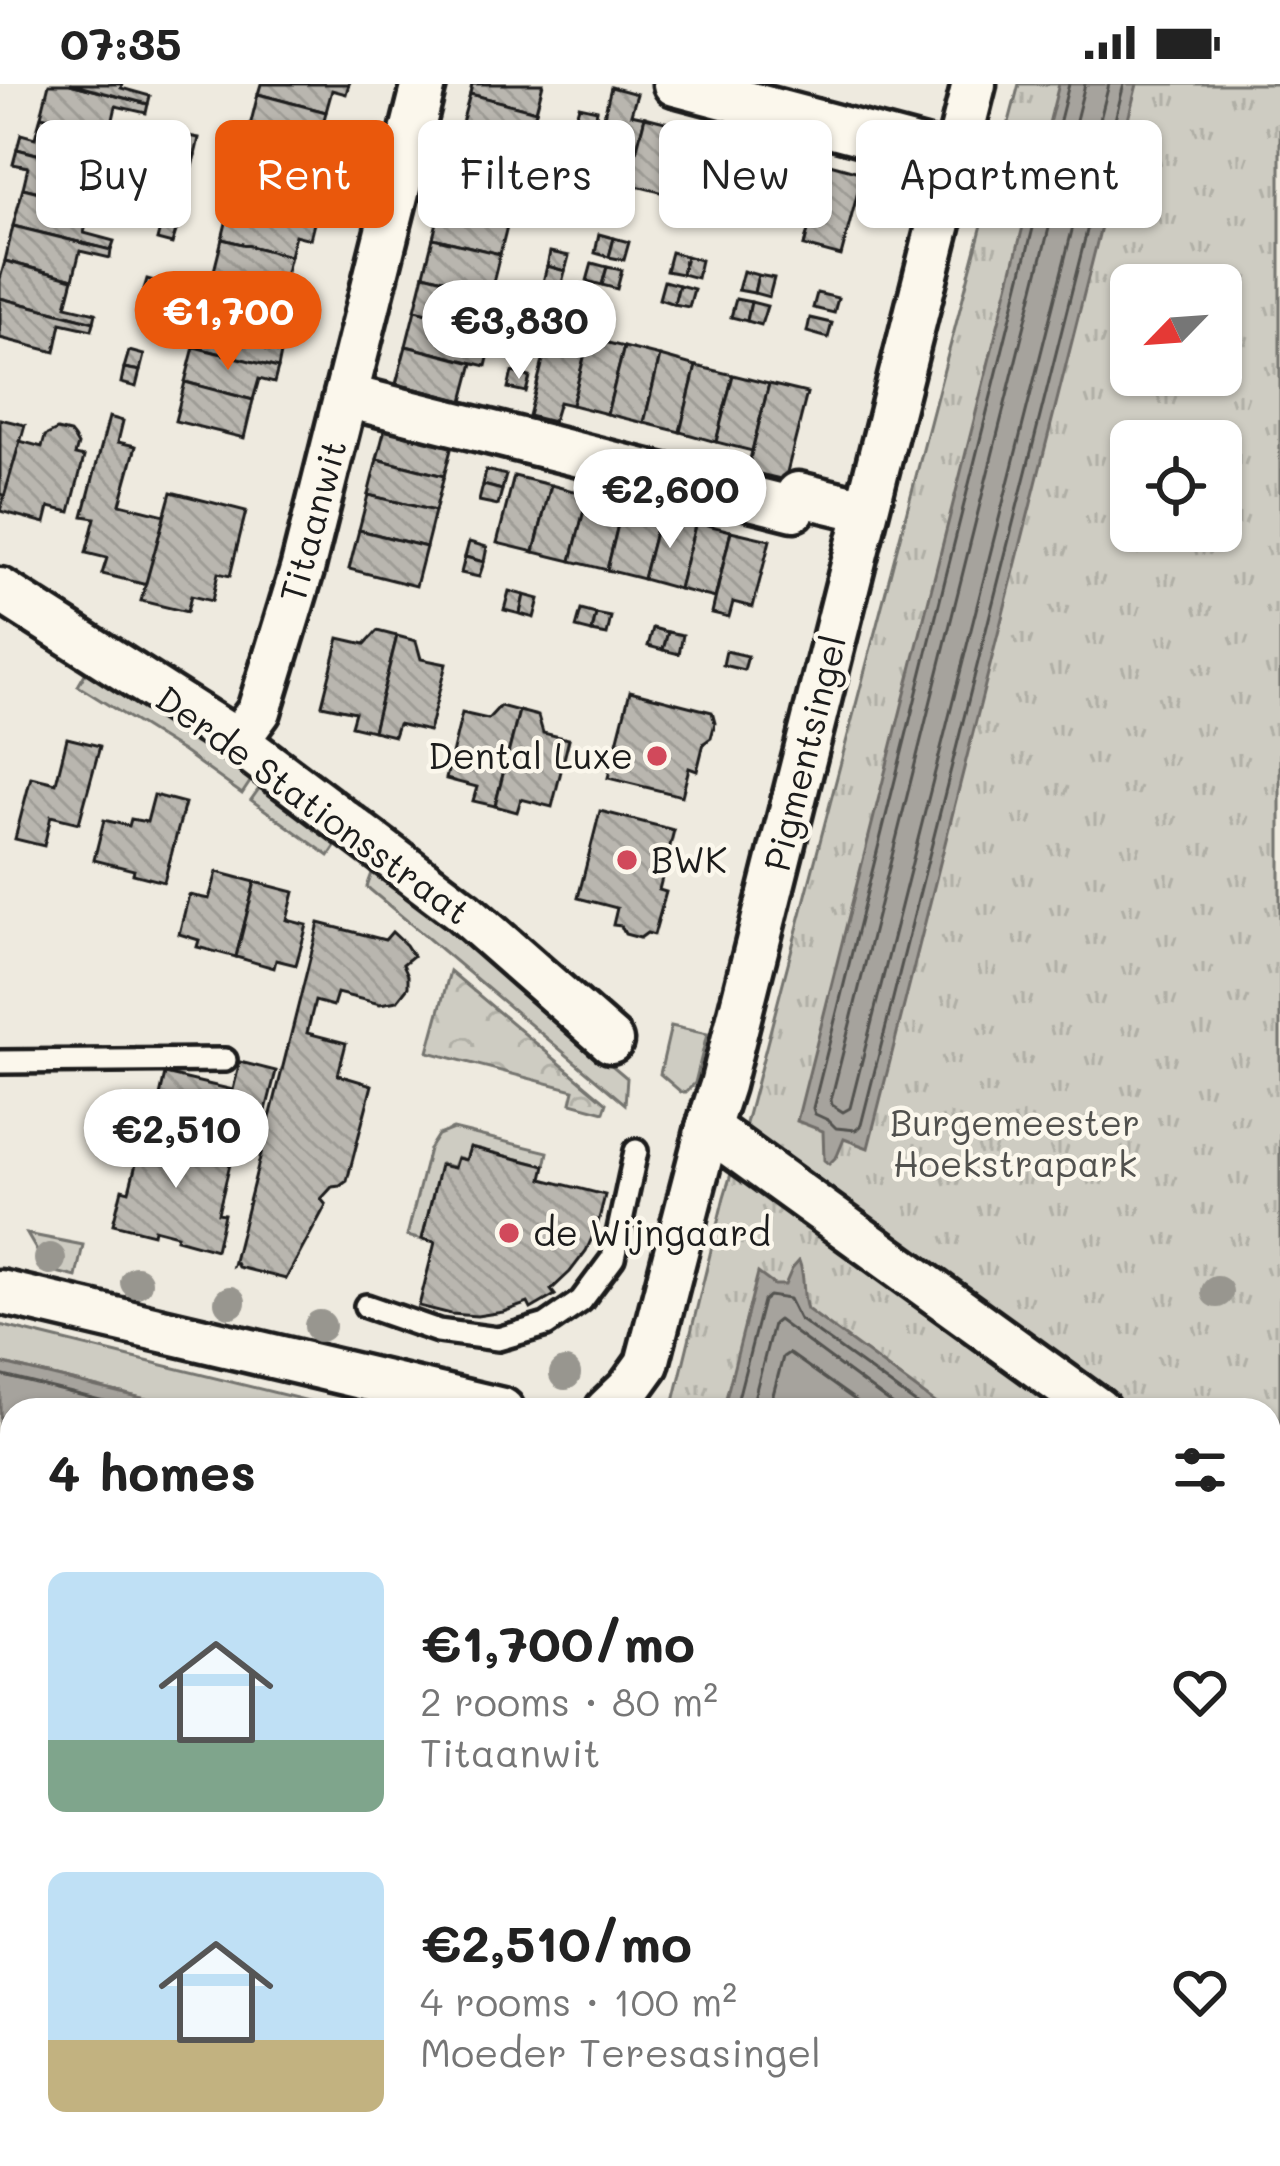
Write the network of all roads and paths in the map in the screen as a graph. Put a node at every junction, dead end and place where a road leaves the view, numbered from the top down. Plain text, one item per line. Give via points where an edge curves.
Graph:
1 (424, 84) edge
2 (675, 84) edge
3 (974, 84) edge
4 (964, 120) edge
5 (856, 132) edge
6 (938, 228) edge
7 (346, 396) junction
8 (865, 510) junction
9 (0, 590) edge
10 (237, 741) junction
11 (611, 1041) dead end
12 (225, 1060) dead end
13 (0, 1062) edge
14 (708, 1128) junction
15 (636, 1151) dead end
16 (0, 1292) edge
17 (366, 1306) dead end
18 (388, 1396) edge
19 (618, 1398) edge
20 (1080, 1398) edge

1 - 7 street, Titaanwit
2 - 5 street
3 - 4 street, Pigmentsingel
6 - 8 street, Pigmentsingel
7 - 8 street via 794,509 798,494
7 - 10 street, Titaanwit via 259,711
8 - 14 street, Pigmentsingel
9 - 10 street, Derde Stationsstraat
10 - 11 street, Derde Stationsstraat via 464,912
12 - 13 lane
14 - 19 street, Pigmentsingel via 647,1364
14 - 20 street
15 - 17 lane via 613,1258 581,1301 545,1325 498,1339 438,1331
16 - 18 street

